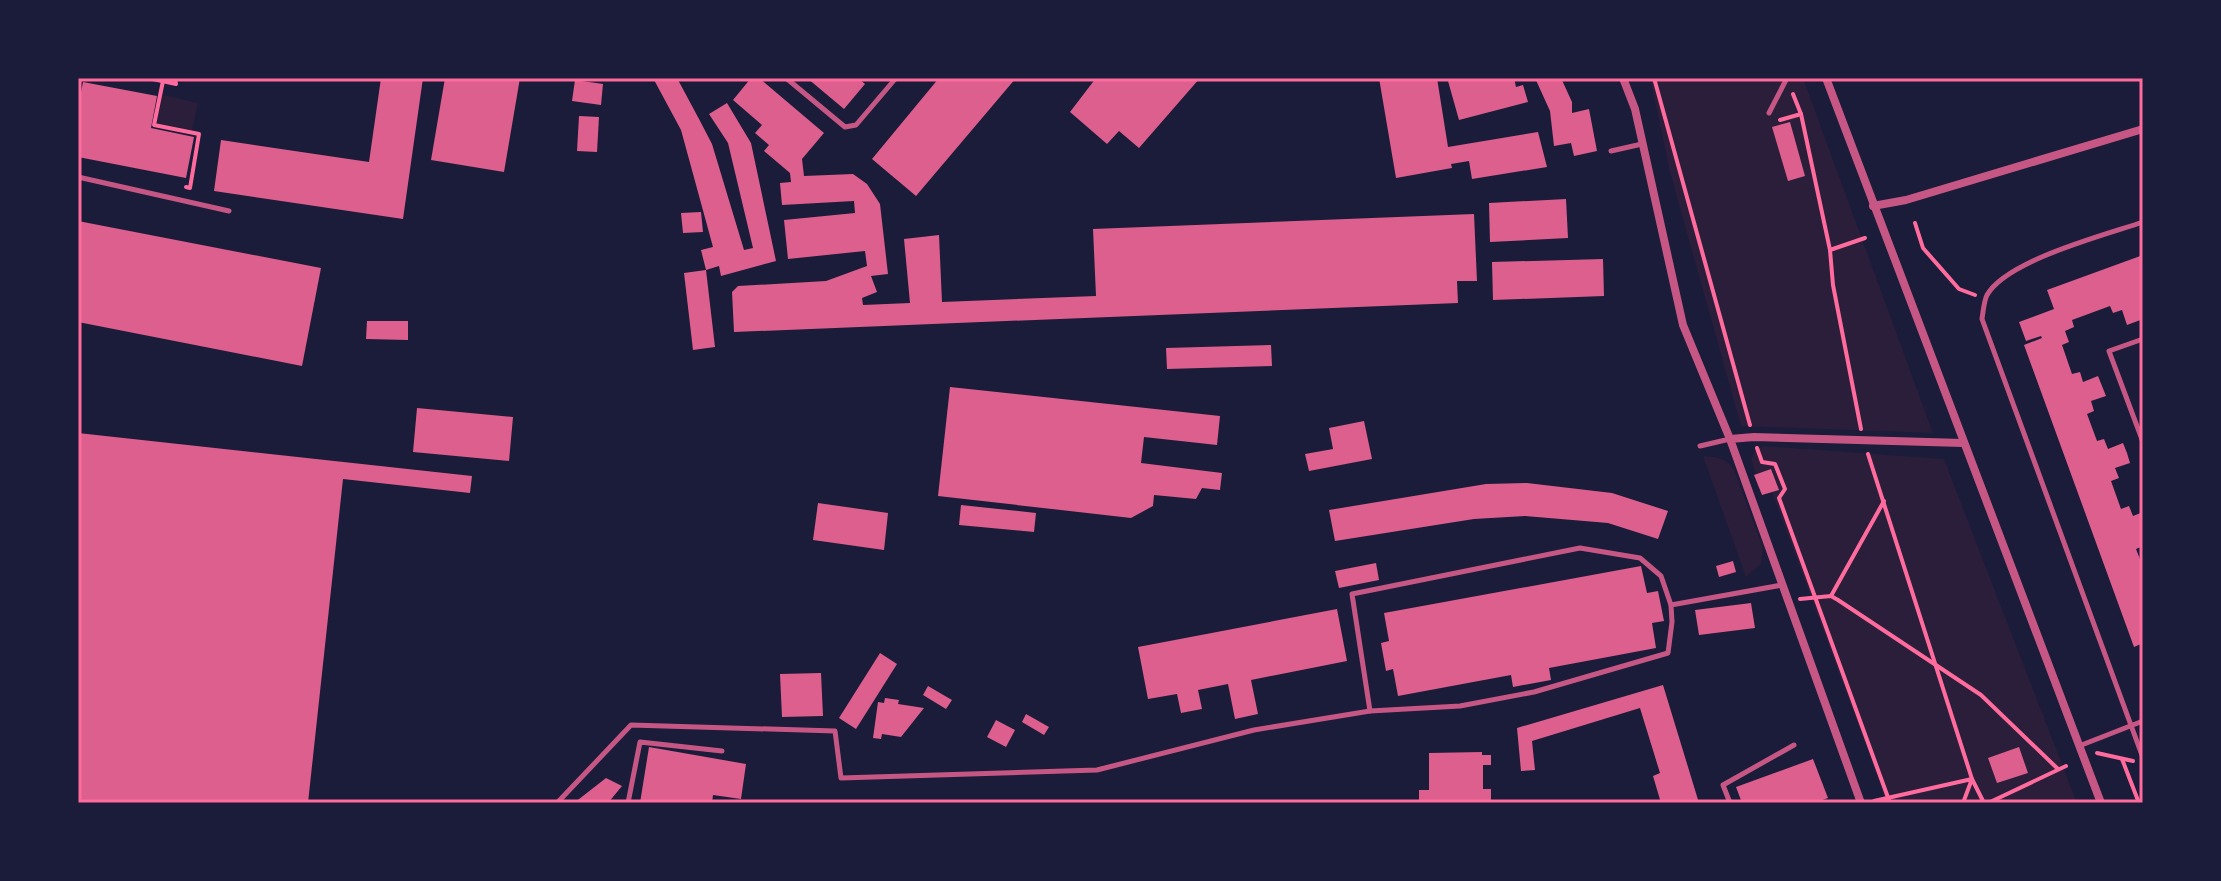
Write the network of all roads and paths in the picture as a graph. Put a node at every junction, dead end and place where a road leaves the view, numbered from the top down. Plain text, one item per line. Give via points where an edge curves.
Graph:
1 (80, 78) edge
2 (148, 78) edge
3 (175, 78) edge
4 (786, 78) edge
5 (896, 78) edge
6 (1826, 78) edge
7 (1625, 79) edge
8 (1787, 79) edge
9 (163, 81) junction
10 (78, 89) edge
11 (1769, 113) dead end
12 (2143, 129) edge
13 (1643, 144) junction
14 (1611, 151) dead end
15 (78, 177) edge
16 (176, 185) dead end
17 (1873, 206) junction
18 (229, 211) dead end
19 (2143, 222) edge
20 (1915, 223) dead end
21 (1865, 238) dead end
22 (1830, 250) junction
23 (1986, 300) junction
24 (2143, 339) edge
25 (1862, 432) dead end
26 (1730, 439) junction
27 (2143, 442) edge
28 (1963, 443) junction
29 (1700, 446) dead end
30 (1867, 452) dead end
31 (1884, 501) junction
32 (1782, 585) junction
33 (1831, 596) junction
34 (1788, 601) junction
35 (1671, 605) junction
36 (1935, 665) junction
37 (1370, 711) junction
38 (2143, 721) edge
39 (2131, 725) junction
40 (1794, 745) dead end
41 (2079, 746) junction
42 (722, 751) dead end
43 (2097, 753) dead end
44 (2122, 759) junction
45 (2143, 761) edge
46 (2066, 766) dead end
47 (2058, 769) junction
48 (1972, 779) junction
49 (557, 803) edge
50 (628, 803) edge
51 (1730, 803) edge
52 (1862, 803) edge
53 (1963, 803) edge
54 (1986, 803) edge
55 (2101, 803) edge
56 (2139, 803) edge

1 - 10 path
2 - 9 path
3 - 9 path via 176,84
4 - 5 lane via 845,127 856,125
6 - 17 street
7 - 13 street
8 - 11 lane
8 - 22 path via 1801,114
9 - 16 path via 154,125 199,134 190,188
12 - 17 street
13 - 14 lane
13 - 26 street via 1683,325
15 - 18 lane
17 - 28 street
19 - 23 lane via 2036,259 2007,275
20 - 23 path via 1923,248 1959,289
21 - 22 path
22 - 25 path
23 - 39 lane via 1982,319
24 - 27 lane via 2109,351
26 - 28 street
26 - 29 lane
26 - 32 street
28 - 41 street
30 - 31 path
31 - 33 path
31 - 36 path
32 - 34 street
32 - 35 lane
33 - 34 path
33 - 36 path
34 - 52 street
35 - 37 lane via 1668,653 1534,692 1460,706
35 - 37 lane via 1661,576 1640,558 1580,548 1352,594
36 - 47 path via 1981,695
36 - 48 path
37 - 49 lane via 1254,730 1097,770 841,778 835,731 631,725
38 - 39 lane
39 - 41 lane
39 - 45 lane
40 - 51 lane via 1723,785
41 - 55 street
42 - 50 lane via 640,742
43 - 44 path
44 - 45 path
44 - 56 path
46 - 47 path
47 - 54 path
48 - 52 path
48 - 53 path
48 - 54 path

